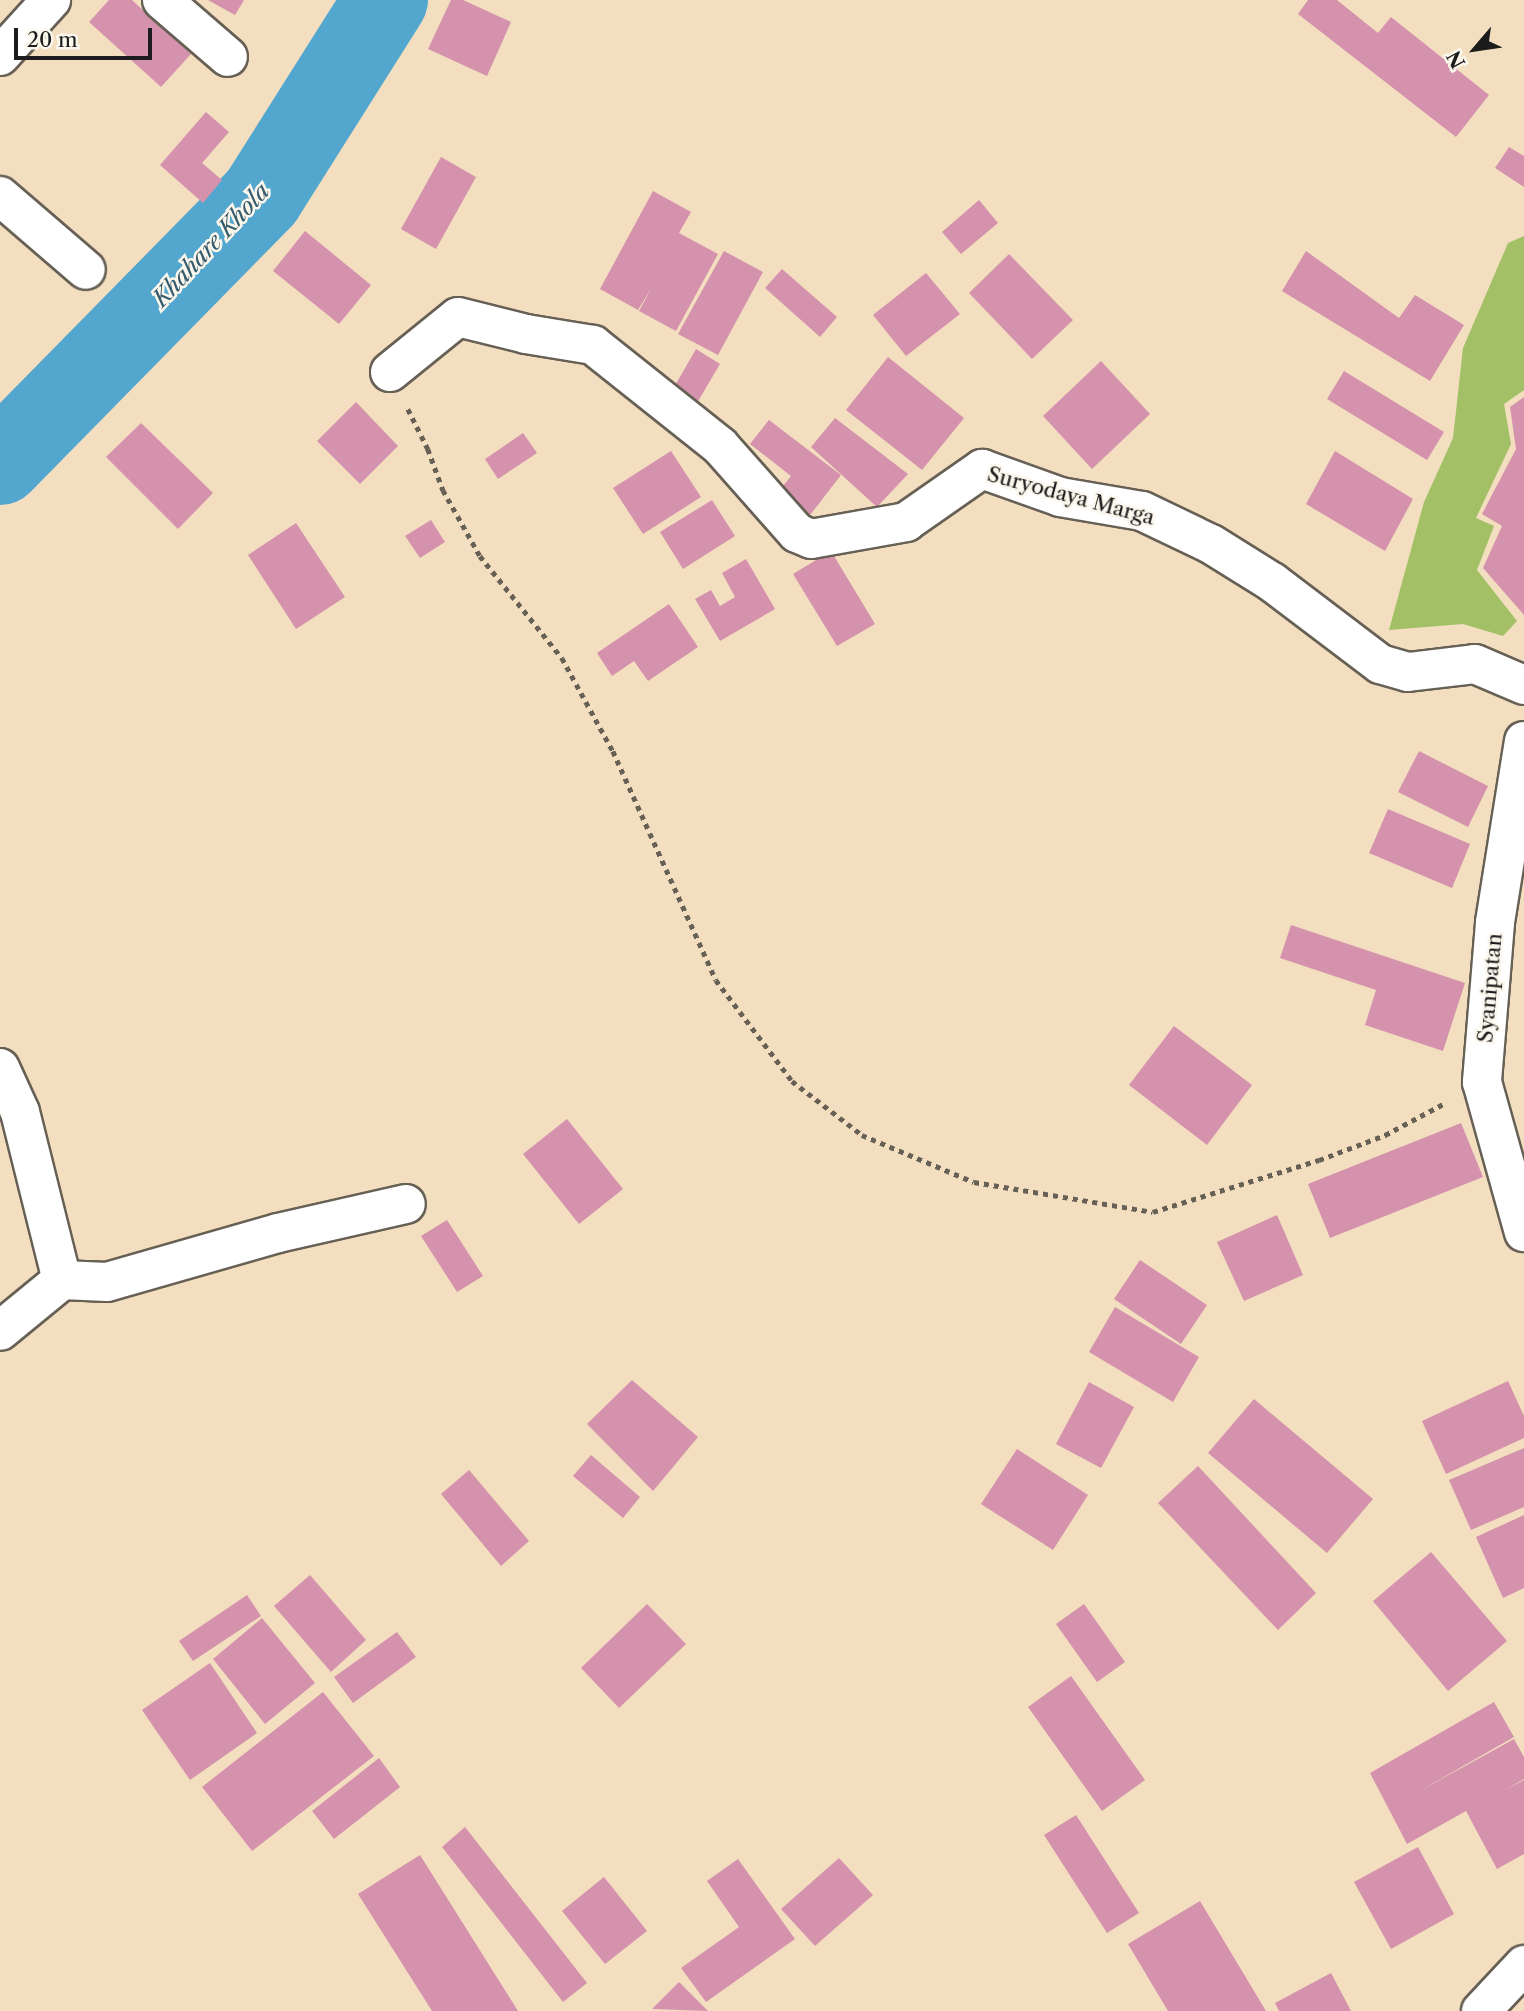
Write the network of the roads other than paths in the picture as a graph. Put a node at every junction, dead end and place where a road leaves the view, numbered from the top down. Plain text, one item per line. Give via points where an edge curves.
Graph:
1 (51, 0) edge
2 (162, 0) edge
3 (0, 56) edge
4 (228, 57) dead end
5 (0, 196) edge
6 (86, 270) dead end
7 (390, 372) road end
8 (1524, 685) edge
9 (1524, 741) edge
10 (0, 1068) edge
11 (406, 1204) dead end
12 (1524, 1232) edge
13 (62, 1280) junction
14 (0, 1331) edge
15 (1524, 1965) edge
16 (1481, 2011) edge

1 - 3 street
2 - 4 street
5 - 6 street
7 - 8 street, Suryodaya Marga via 458,317 593,345 720,446 797,533 811,539 906,522 982,470 1060,497 1142,512 1211,544 1272,582 1380,664 1408,673 1475,664
9 - 12 street, Syanipatan via 1495,923 1482,1082
10 - 13 street via 20,1112
11 - 13 street via 278,1233 107,1282
13 - 14 street
15 - 16 street

